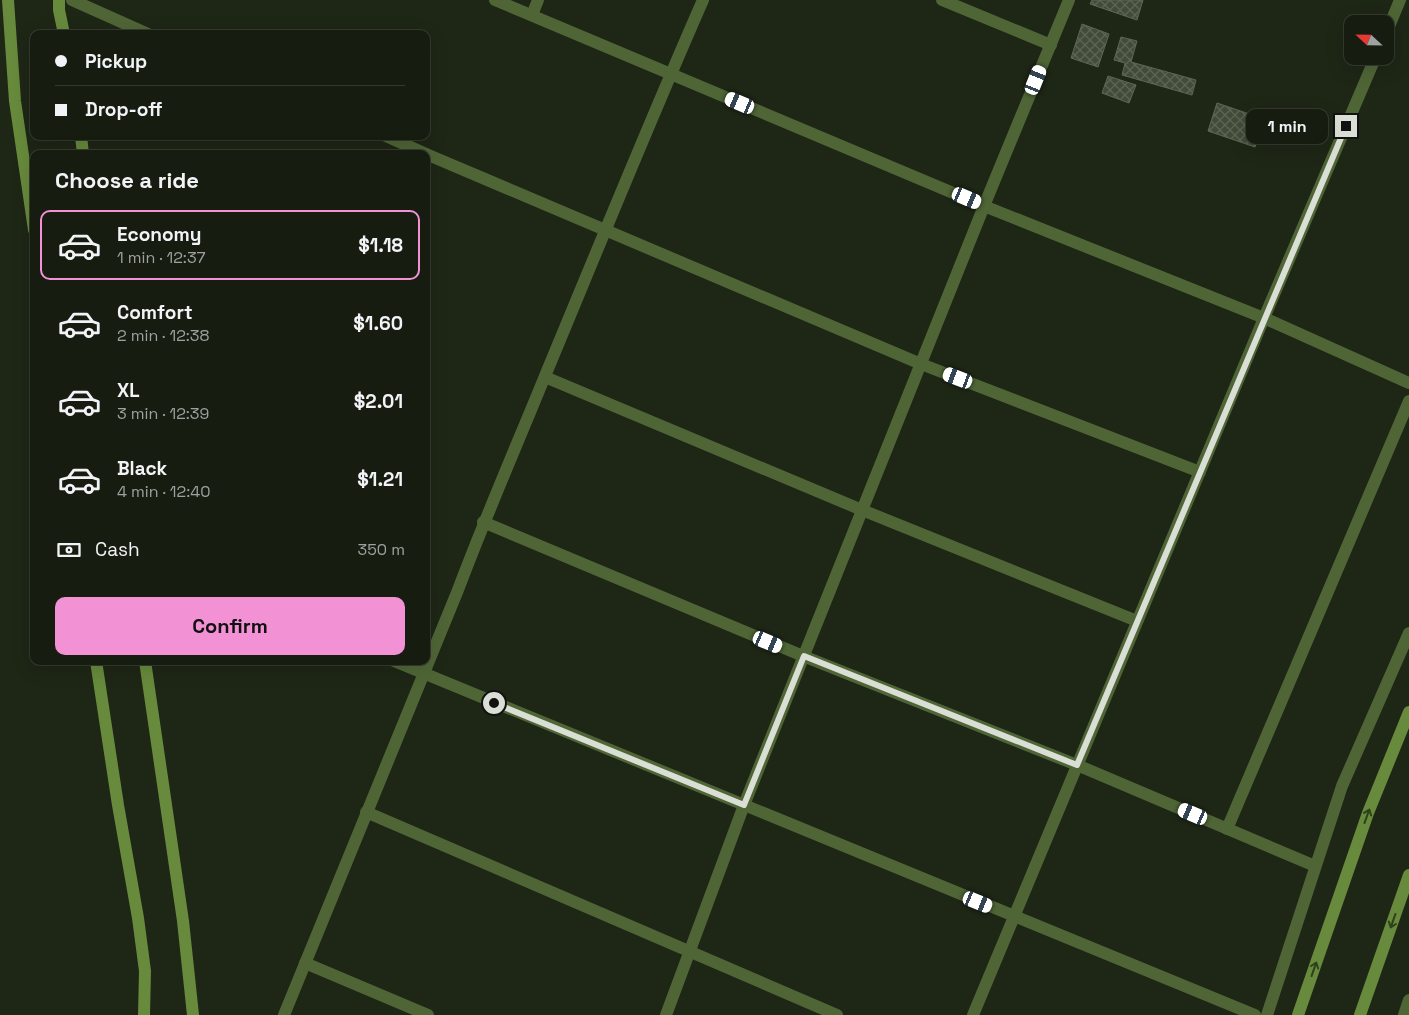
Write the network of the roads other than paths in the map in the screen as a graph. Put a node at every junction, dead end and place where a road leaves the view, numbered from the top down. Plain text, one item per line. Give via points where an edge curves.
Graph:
1 (8, 0) edge
2 (59, 0) edge
3 (72, 0) edge
4 (495, 0) edge
5 (538, 0) edge
6 (703, 0) edge
7 (942, 0) edge
8 (1069, 0) edge
9 (1400, 0) edge
10 (532, 15) junction
11 (1394, 15) edge
12 (63, 30) edge
13 (139, 30) edge
14 (1051, 44) junction
15 (1372, 65) edge
16 (670, 74) junction
17 (395, 140) edge
18 (417, 150) edge
19 (430, 156) edge
20 (30, 203) edge
21 (984, 206) junction
22 (604, 230) junction
23 (1264, 318) junction
24 (921, 364) junction
25 (545, 377) junction
26 (1409, 383) edge
27 (1409, 401) edge
28 (1200, 472) junction
29 (862, 510) junction
30 (483, 522) junction
31 (1137, 622) junction
32 (1409, 633) edge
33 (430, 656) edge
34 (804, 656) junction
35 (97, 665) edge
36 (146, 665) edge
37 (404, 665) edge
38 (426, 665) edge
39 (423, 673) junction
40 (1409, 712) edge
41 (1077, 765) junction
42 (744, 805) junction
43 (366, 812) junction
44 (1226, 829) junction
45 (1315, 866) junction
46 (1409, 875) edge
47 (1014, 916) junction
48 (690, 952) junction
49 (305, 963) junction
50 (1409, 1000) edge
51 (144, 1015) edge
52 (194, 1015) edge
53 (284, 1015) edge
54 (428, 1015) edge
55 (666, 1015) edge
56 (837, 1015) edge
57 (973, 1015) edge
58 (1255, 1015) edge
59 (1267, 1015) edge
60 (1298, 1015) edge
61 (1360, 1015) edge
62 (1404, 1015) edge

1 - 20 street via 15,101
2 - 12 street
3 - 13 street
4 - 10 street
5 - 10 street
6 - 16 street
7 - 14 street
8 - 14 street
9 - 11 street
10 - 16 street
14 - 21 street
15 - 23 street
16 - 21 street
16 - 22 street
17 - 18 street
19 - 22 street
21 - 23 street
21 - 24 street
22 - 24 street
22 - 25 street
23 - 26 street
23 - 28 street
24 - 28 street
24 - 29 street
25 - 29 street
25 - 30 street
27 - 44 street
28 - 31 street
29 - 31 street
29 - 34 street
30 - 33 street
30 - 34 street
31 - 41 street
32 - 45 street via 1342,786
34 - 41 street
34 - 42 street
35 - 51 street via 138,918 144,971
36 - 52 street
37 - 39 street
38 - 39 street
39 - 42 street
39 - 43 street
60 -> 40 street via 1368,813
41 - 44 street
41 - 47 street
42 - 47 street
42 - 48 street
43 - 48 street
43 - 49 street
44 - 45 street
45 - 59 street
46 -> 61 street
47 - 57 street
47 - 58 street
48 - 55 street
48 - 56 street
49 - 53 street
49 - 54 street
50 - 62 street

